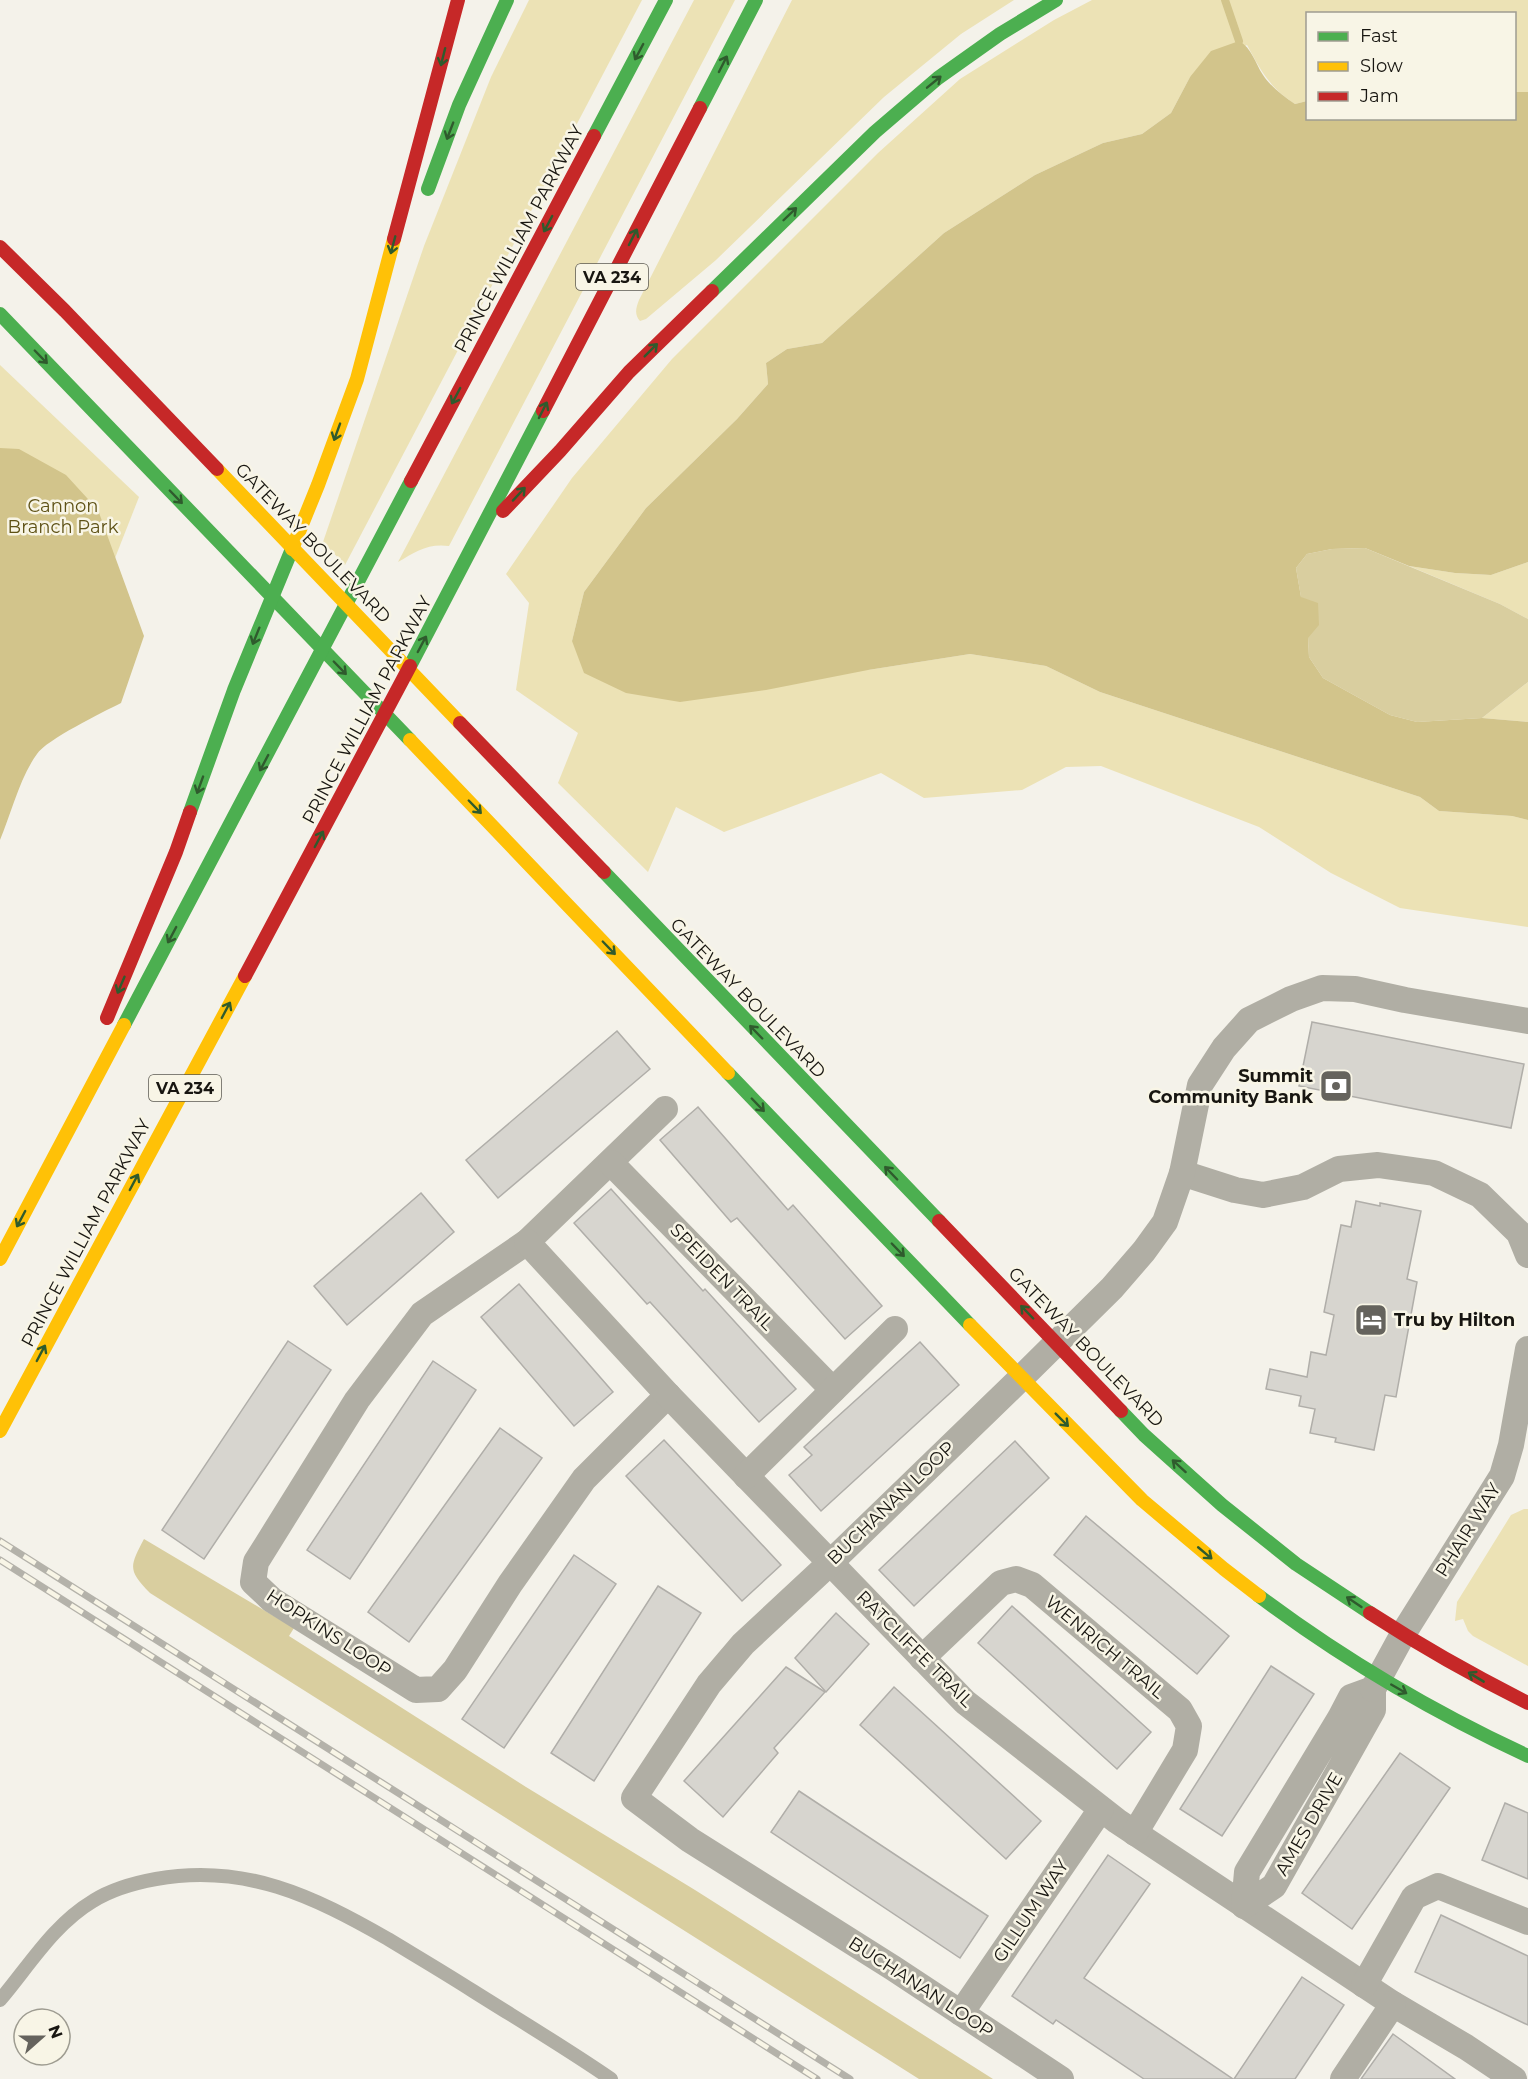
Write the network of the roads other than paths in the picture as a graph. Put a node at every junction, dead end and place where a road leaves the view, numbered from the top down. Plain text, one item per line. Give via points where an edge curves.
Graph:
1 (458, 0) edge
2 (507, 0) edge
3 (666, 0) edge
4 (756, 0) edge
5 (1056, 0) edge
6 (422, 204) dead end
7 (0, 247) edge
8 (406, 248) dead end
9 (0, 315) edge
10 (357, 379) junction
11 (468, 555) junction
12 (1528, 1021) edge
13 (104, 1026) dead end
14 (90, 1058) dead end
15 (665, 1108) dead end
16 (610, 1163) junction
17 (1182, 1173) junction
18 (32, 1199) junction
19 (527, 1242) junction
20 (1528, 1255) edge
21 (0, 1259) edge
22 (895, 1329) dead end
23 (1056, 1342) junction
24 (1528, 1349) edge
25 (1022, 1378) junction
26 (833, 1390) junction
27 (668, 1395) junction
28 (0, 1431) edge
29 (746, 1476) junction
30 (830, 1563) junction
31 (1403, 1634) junction
32 (922, 1658) junction
33 (1376, 1683) junction
34 (1528, 1703) edge
35 (1528, 1756) edge
36 (1101, 1809) junction
37 (1135, 1833) junction
38 (1244, 1906) junction
39 (1528, 1922) edge
40 (1364, 1985) junction
41 (0, 2000) edge
42 (1393, 2004) junction
43 (961, 2013) junction
44 (611, 2079) edge
45 (1061, 2079) edge
46 (1343, 2079) edge
47 (1514, 2079) edge

1 -> 10 main road
2 -> 6 main road via 459,105
3 -> 18 main road, PRINCE WILLIAM PARKWAY
11 -> 4 main road, PRINCE WILLIAM PARKWAY / VA 234
11 -> 5 main road via 629,372 875,132 938,78
23 -> 7 main road, GATEWAY BOULEVARD
8 - 10 main road
9 -> 25 main road
10 -> 13 main road via 234,690 176,852
28 -> 11 main road, PRINCE WILLIAM PARKWAY / VA 234
12 - 17 street, BUCHANAN LOOP via 1355,989 1322,988 1291,999 1249,1020 1200,1084
14 - 18 main road
15 - 16 street
16 - 19 street
16 - 26 street, SPEIDEN TRAIL
17 - 20 street via 1263,1195 1303,1187 1339,1169 1378,1165 1434,1173 1480,1195 1519,1233
17 - 23 street, BUCHANAN LOOP via 1165,1222 1144,1251
18 -> 21 main road, PRINCE WILLIAM PARKWAY
19 - 27 street, RATCLIFFE TRAIL
19 - 27 street, HOPKINS LOOP via 422,1314 357,1400 255,1562 254,1581 272,1599 416,1690 438,1689 455,1670 584,1479
22 - 26 street
23 - 25 street, BUCHANAN LOOP
31 -> 23 main road, GATEWAY BOULEVARD via 1296,1564 1222,1505 1144,1435
24 - 31 street, PHAIR WAY via 1502,1476
25 - 30 street, BUCHANAN LOOP
25 -> 33 main road via 1142,1500
26 - 29 street
27 - 29 street, RATCLIFFE TRAIL
29 - 30 street, RATCLIFFE TRAIL
30 - 32 street, RATCLIFFE TRAIL
30 - 43 street, BUCHANAN LOOP via 743,1644 709,1683 634,1798 690,1840
31 - 33 street
34 -> 31 main road, GATEWAY BOULEVARD
32 - 36 street, RATCLIFFE TRAIL via 964,1702
32 - 37 street, WENRICH TRAIL via 1001,1583 1016,1579 1032,1586 1180,1710 1189,1726 1185,1750
33 -> 35 main road
33 - 38 street, AMES DRIVE via 1351,1697 1247,1872
36 - 37 street, RATCLIFFE TRAIL
36 - 43 street, GILLUM WAY
37 - 38 street, RATCLIFFE TRAIL
38 - 40 street, RATCLIFFE TRAIL
39 - 40 street via 1438,1886 1414,1897
40 - 42 street, RATCLIFFE TRAIL
41 - 44 lane via 63,1924 104,1895 131,1884 176,1875 236,1877 263,1882 339,1911 443,1971
42 - 46 street
42 - 47 street, RATCLIFFE TRAIL
43 - 45 street, BUCHANAN LOOP

